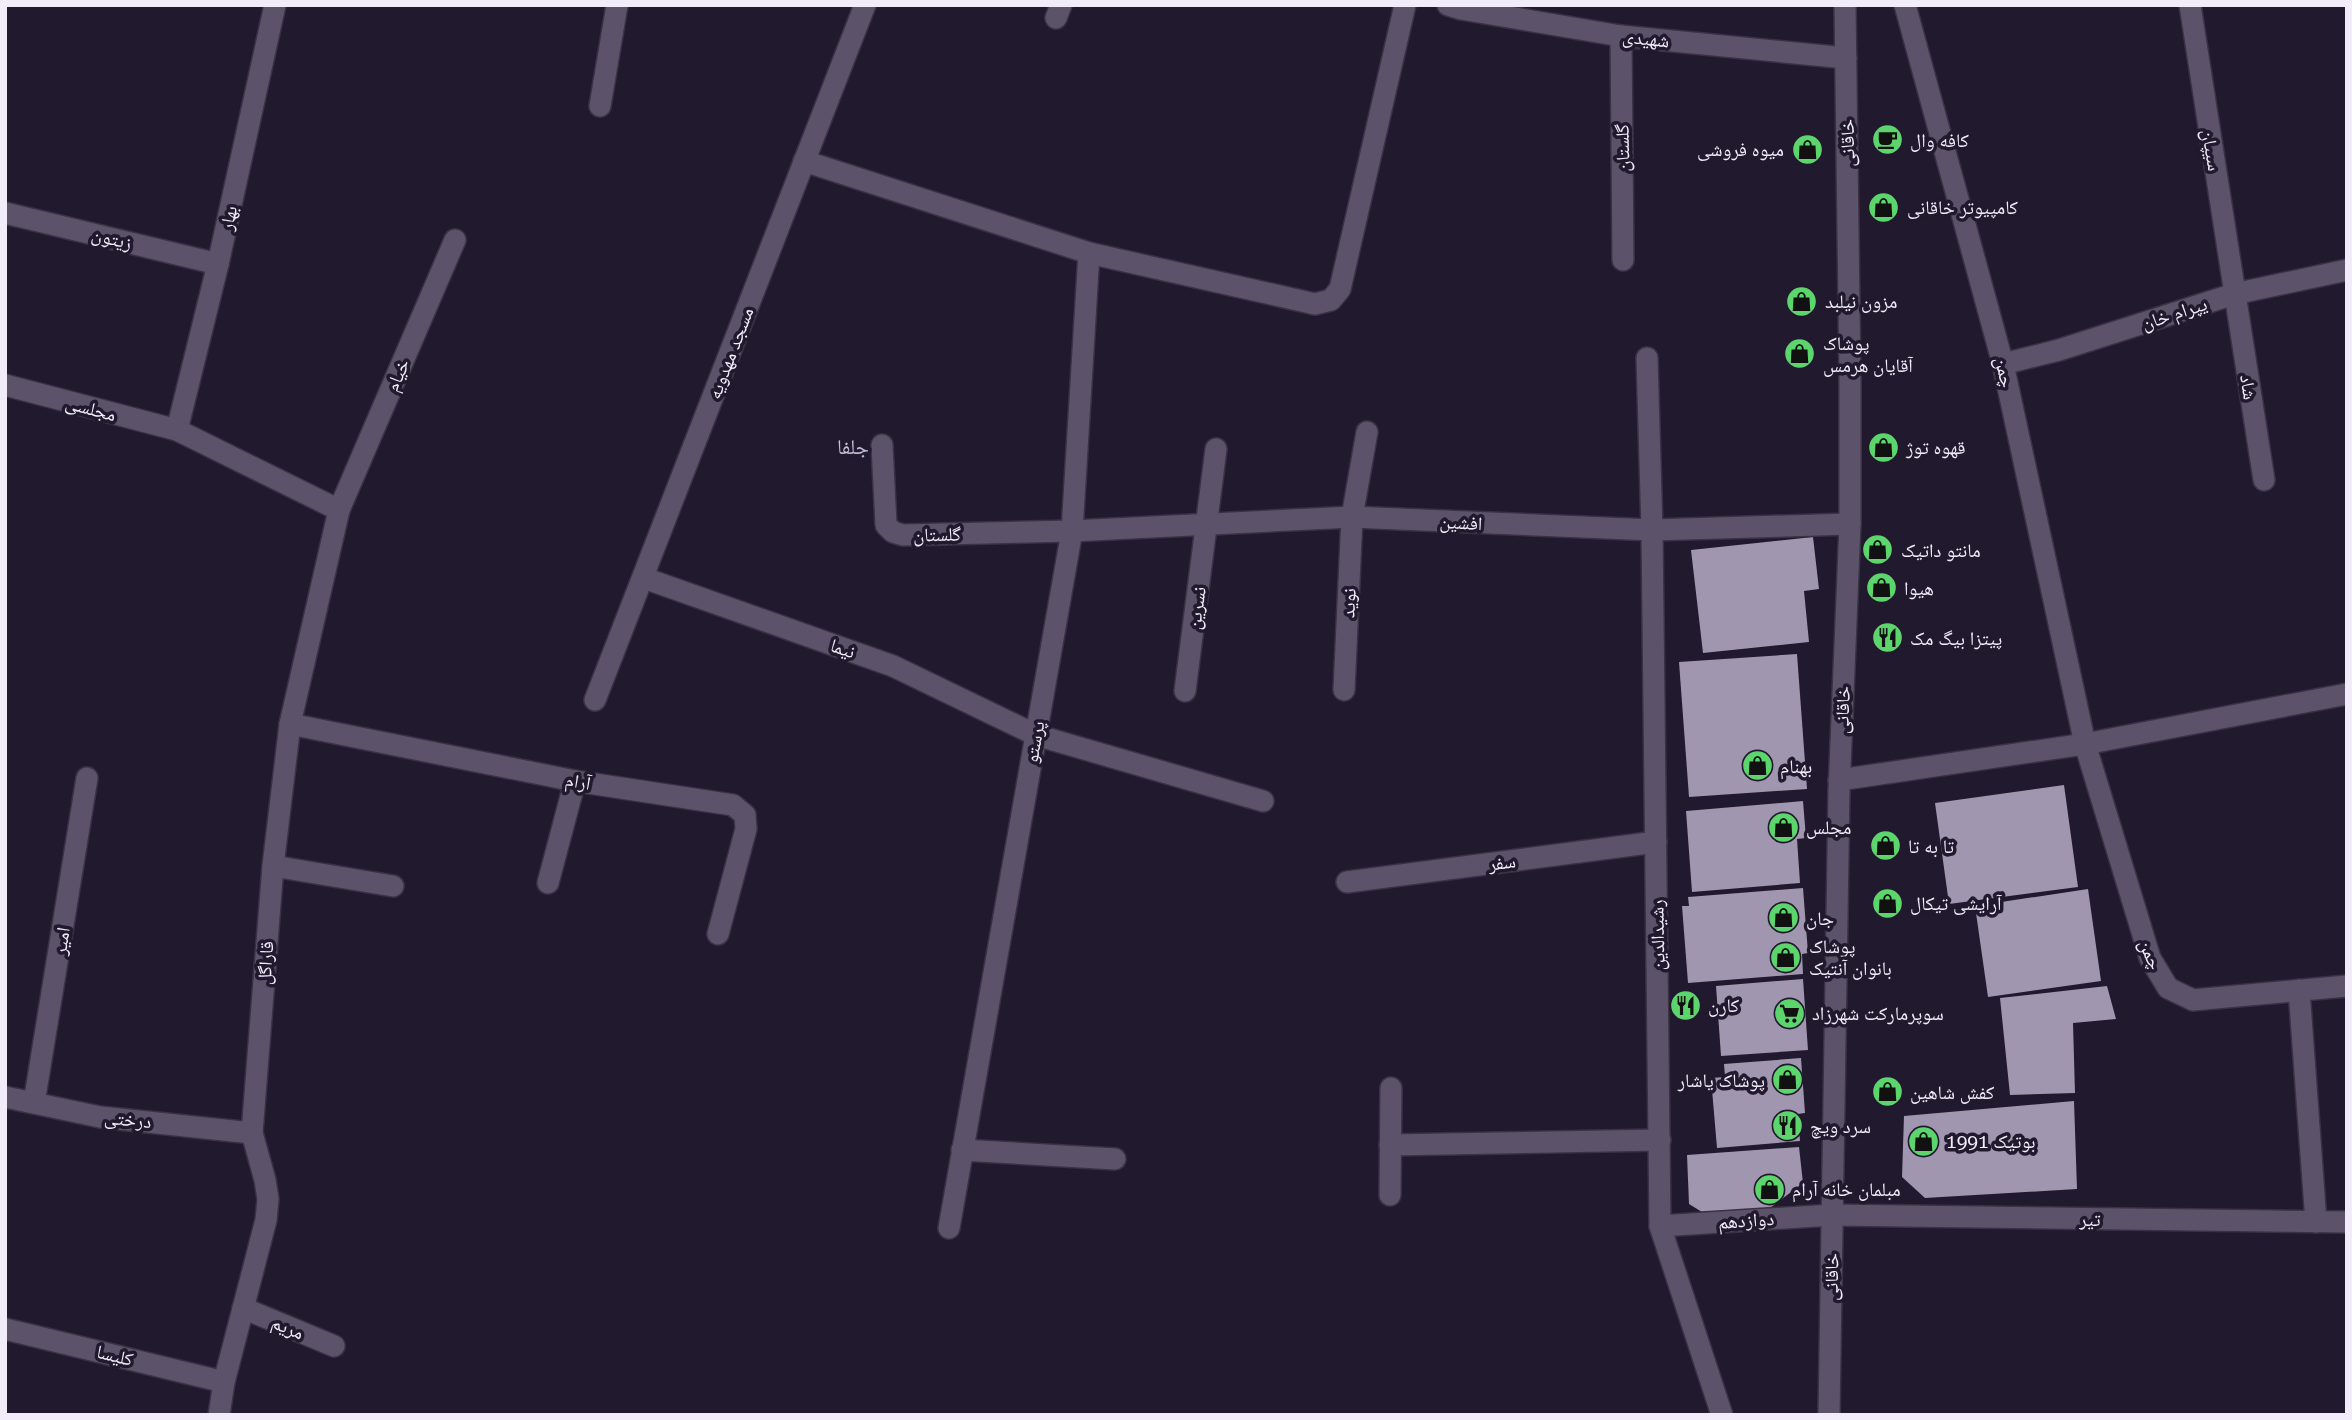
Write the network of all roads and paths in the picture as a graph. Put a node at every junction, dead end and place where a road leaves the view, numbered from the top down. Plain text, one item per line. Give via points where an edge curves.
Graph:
1 (275, 5) edge
2 (617, 5) edge
3 (865, 5) edge
4 (1405, 5) edge
5 (1448, 5) edge
6 (1846, 5) edge
7 (1905, 5) edge
8 (2190, 5) edge
9 (1621, 36) junction
10 (1846, 58) junction
11 (600, 106) dead end
12 (804, 161) junction
13 (5, 213) edge
14 (455, 240) dead end
15 (1089, 253) junction
16 (1623, 260) dead end
17 (218, 264) junction
18 (2347, 270) edge
19 (2234, 294) junction
20 (1647, 358) dead end
21 (2003, 364) junction
22 (5, 386) edge
23 (177, 430) junction
24 (1367, 432) dead end
25 (882, 445) dead end
26 (1216, 449) dead end
27 (2264, 480) dead end
28 (339, 510) junction
29 (1352, 517) junction
30 (1207, 524) junction
31 (1850, 524) junction
32 (1652, 530) junction
33 (1072, 531) junction
34 (644, 578) junction
35 (1344, 690) dead end
36 (1185, 691) dead end
37 (2347, 694) edge
38 (595, 700) dead end
39 (290, 724) junction
40 (1036, 735) junction
41 (2085, 744) junction
42 (87, 778) dead end
43 (1839, 780) junction
44 (575, 781) junction
45 (1263, 801) dead end
46 (1656, 842) junction
47 (273, 866) junction
48 (1347, 882) dead end
49 (548, 883) dead end
50 (393, 886) dead end
51 (718, 934) dead end
52 (2347, 986) edge
53 (2299, 990) junction
54 (1391, 1088) dead end
55 (5, 1097) edge
56 (34, 1103) junction
57 (252, 1132) junction
58 (1660, 1139) junction
59 (1390, 1145) junction
60 (962, 1150) junction
61 (1115, 1159) dead end
62 (1390, 1195) dead end
63 (1832, 1215) junction
64 (2316, 1222) junction
65 (2347, 1222) edge
66 (1660, 1226) junction
67 (948, 1228) dead end
68 (243, 1308) junction
69 (5, 1329) edge
70 (334, 1346) dead end
71 (224, 1382) junction
72 (219, 1415) edge
73 (1722, 1415) edge
74 (1829, 1415) edge

1 - 17 street, بهار
2 - 11 street
3 - 12 street, مسجد مهدویه
4 - 15 street via 1340,289 1331,300 1315,304
5 - 9 street, شهیدی
6 - 10 street, خاقانی
7 - 21 street, چمن
8 - 19 street, سیپان
9 - 10 street, شهیدی
9 - 16 street, گلستان
10 - 31 street, خاقانی
12 - 15 street
12 - 34 street, مسجد مهدویه
13 - 17 street, زیتون
14 - 28 street, خیام
15 - 33 street, پرستو
17 - 23 street, بهار
18 - 19 street, یپرام خان
19 - 21 street, یپرام خان
19 - 27 street, شاد
20 - 32 street, رشیدالدین
21 - 41 street, چمن
22 - 23 street, مجلسی
23 - 28 street, مجلسی
24 - 29 street, نوید
25 - 33 street, گلستان via 886,525 893,532
26 - 30 street, نسرین
28 - 39 street, قاراگل
29 - 30 street, افشین
29 - 32 street, افشین
29 - 35 street, نوید
30 - 33 street, افشین
30 - 36 street, نسرین
31 - 32 street, افشین
31 - 43 street, خاقانی
32 - 46 street, رشیدالدین
33 - 40 street, پرستو
34 - 38 street, مسجد مهدویه
34 - 40 street, نیما via 894,666
37 - 41 street
39 - 44 street, آرام
39 - 47 street, قاراگل
40 - 45 street, نیما
40 - 60 street, پرستو
41 - 43 street
41 - 53 street, چمن via 2150,958 2168,988 2193,1000
42 - 56 street, امیر
43 - 63 street, خاقانی
44 - 49 street
44 - 51 street, آرام via 733,805 745,815 746,829
46 - 48 street, سفر
46 - 58 street, رشیدالدین
47 - 50 street
47 - 57 street, قاراگل
52 - 53 street, چمن
53 - 64 street
54 - 59 street
55 - 56 street, درختی
56 - 57 street, درختی via 100,1117
57 - 68 street, قاراگل via 268,1199
58 - 59 street
58 - 66 street, رشیدالدین
59 - 62 street
60 - 61 street
60 - 67 street, پرستو
63 - 64 street, تیر
63 - 66 street, دوازدهم
63 - 74 street, خاقانی
64 - 65 street, تیر
66 - 73 street, رشیدالدین
68 - 70 street, مریم
68 - 71 street, قاراگل
69 - 71 street, کلیسا
71 - 72 street, قاراگل

